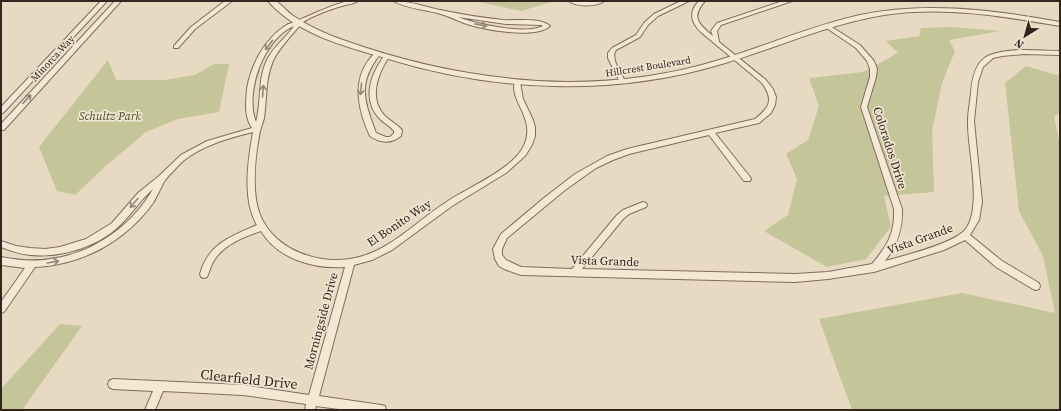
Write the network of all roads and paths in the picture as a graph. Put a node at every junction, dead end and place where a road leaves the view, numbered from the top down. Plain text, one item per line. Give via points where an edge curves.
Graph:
1 (104, 1) edge
2 (118, 1) edge
3 (229, 1) edge
4 (271, 1) edge
5 (355, 1) edge
6 (397, 1) edge
7 (571, 1) edge
8 (602, 1) edge
9 (686, 1) edge
10 (702, 1) edge
11 (790, 1) edge
12 (412, 2) edge
13 (444, 13) junction
14 (299, 22) junction
15 (1060, 24) edge
16 (827, 26) junction
17 (717, 42) junction
18 (176, 47) dead end
19 (1060, 53) edge
20 (377, 54) junction
21 (386, 57) junction
22 (735, 57) junction
23 (622, 81) junction
24 (517, 82) junction
25 (1, 111) edge
26 (1, 128) edge
27 (257, 129) junction
28 (711, 133) junction
29 (163, 177) junction
30 (747, 179) dead end
31 (643, 204) dead end
32 (261, 226) junction
33 (965, 235) junction
34 (1, 244) edge
35 (1, 261) edge
36 (350, 263) junction
37 (32, 265) junction
38 (874, 268) junction
39 (574, 272) junction
40 (204, 274) dead end
41 (1036, 286) dead end
42 (1, 309) edge
43 (112, 384) dead end
44 (160, 386) junction
45 (313, 400) junction
46 (150, 410) edge
47 (310, 410) edge
48 (381, 410) edge

1 - 25 street, Minorca Way
26 -> 2 street, Minorca Way
3 - 18 street via 192,28
4 - 14 street, Hillcrest Boulevard
5 - 14 street, El Bonito Way via 324,9
6 - 12 street
7 - 8 street via 583,4
9 - 23 street via 656,15 638,36 614,49 611,58
10 - 17 street, Vista Grande via 694,12 696,23
11 - 17 street via 719,24 714,31
12 - 13 street
13 -> 13 street via 462,21 489,27 534,30 547,26 542,23 492,21
14 - 20 street, Hillcrest Boulevard via 328,37
27 -> 14 street, El Bonito Way via 268,65 277,49 296,29
14 -> 27 street, El Bonito Way via 289,25 279,34 256,65 249,101 250,121
15 - 16 street, Hillcrest Boulevard via 1004,14 930,10 886,12
16 - 22 street, Hillcrest Boulevard
16 - 38 street, Colorados Drive via 861,49 874,69 864,99 864,107 898,209 899,219 896,237
17 - 22 street, Vista Grande
19 - 33 street, Vista Grande via 1001,54 980,66 975,82 971,121 978,202 975,219
20 - 21 street, Hillcrest Boulevard
20 -> 21 street via 365,74 361,97 373,134 383,140 398,134 398,130 380,114 373,95 375,75
21 - 24 street, Hillcrest Boulevard via 448,73
22 - 23 street, Hillcrest Boulevard via 673,74
22 - 28 street, Vista Grande via 767,84 773,98 772,105 770,111 757,122
23 - 24 street, Hillcrest Boulevard via 570,84
24 - 36 street, El Bonito Way via 518,94 532,126 528,145 518,160 439,210 384,251
27 - 29 street via 206,144 184,158
27 - 32 street, El Bonito Way via 251,186 255,213
28 - 30 street
28 - 39 street, Vista Grande via 627,152 601,161 573,180 504,236 498,244 496,252 500,261 509,268 521,271
29 -> 34 street via 115,224 81,244 40,253 25,252
37 -> 29 street via 68,260 113,238 137,218 154,197
31 - 39 street via 620,217
32 - 36 street, El Bonito Way via 269,238 294,256 312,262
32 - 40 street via 238,236 217,251 205,266
33 - 38 street, Vista Grande via 946,245
33 - 41 street via 999,264
35 - 37 street
36 - 45 street, Morningside Drive
37 - 42 street
38 - 39 street, Vista Grande via 818,278
43 - 44 street, Clearfield Drive
44 - 45 street, Clearfield Drive via 243,390
44 - 46 street
45 - 47 street, Morningside Drive
45 - 48 street, Clearfield Drive

